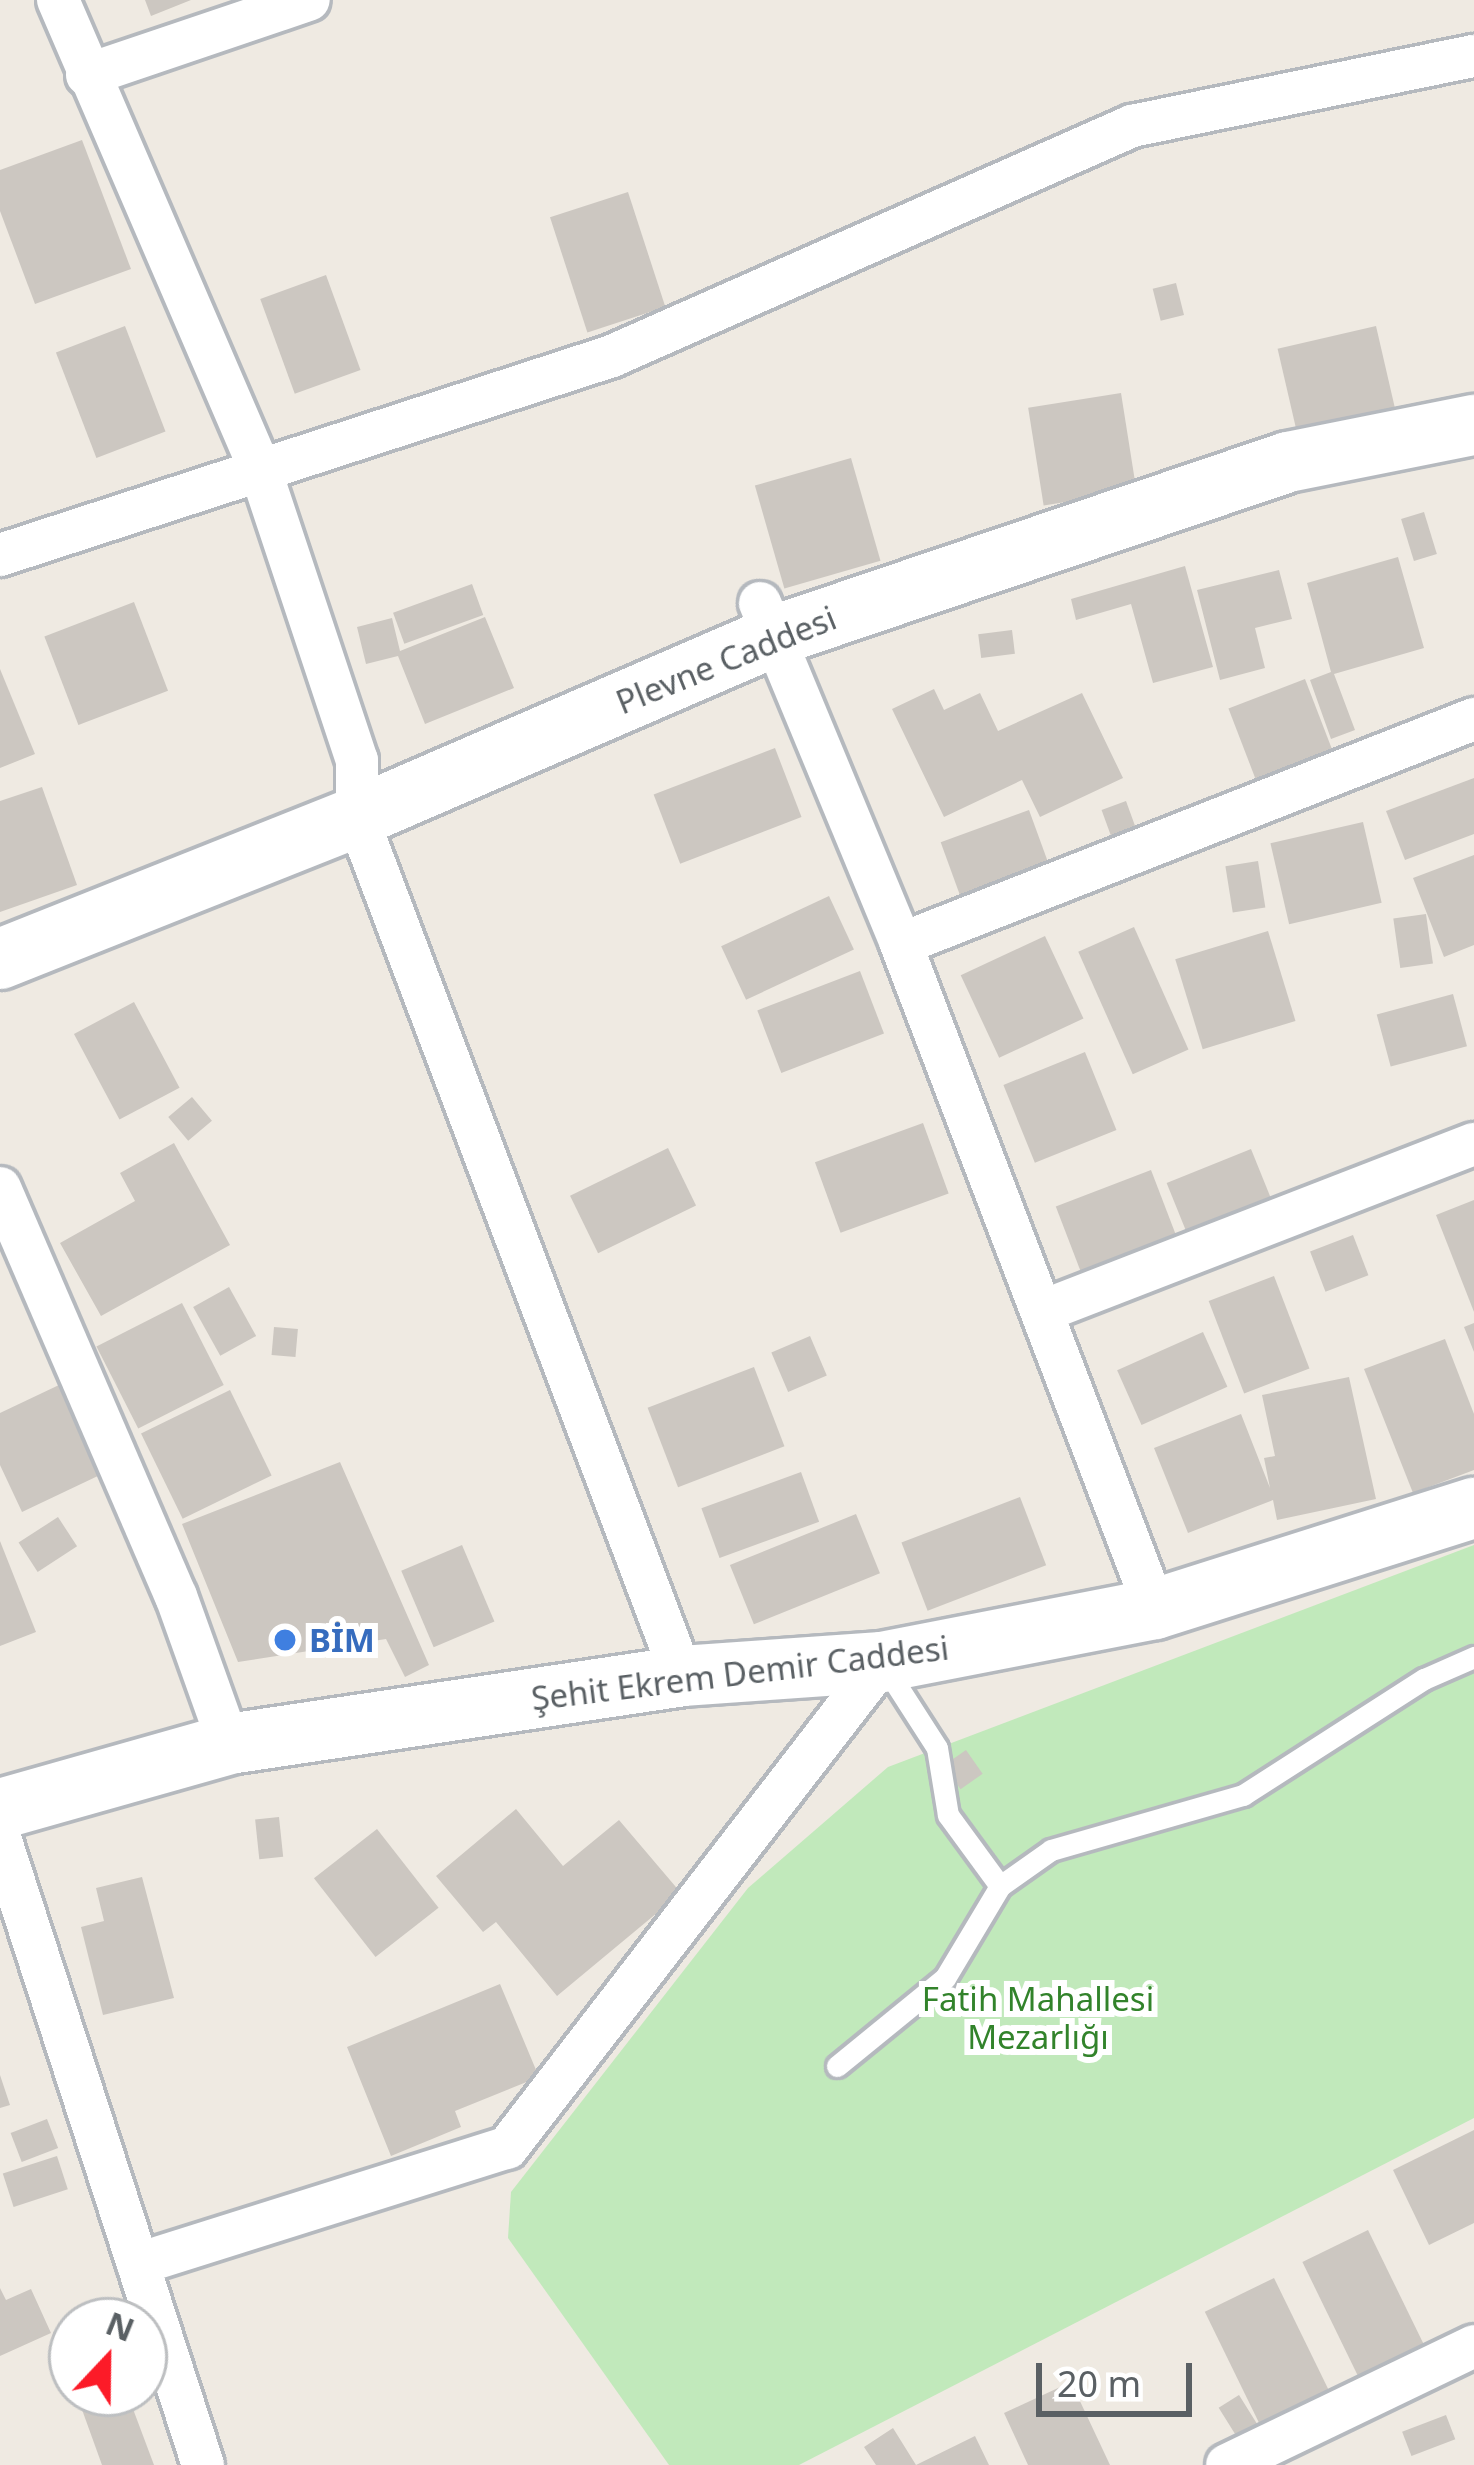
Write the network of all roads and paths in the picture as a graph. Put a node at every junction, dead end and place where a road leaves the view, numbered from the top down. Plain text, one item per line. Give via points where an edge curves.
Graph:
1 (58, 0) edge
2 (309, 0) edge
3 (1474, 56) edge
4 (87, 75) junction
5 (1474, 425) edge
6 (260, 469) junction
7 (0, 555) edge
8 (768, 619) junction
9 (1474, 719) edge
10 (357, 817) junction
11 (901, 944) junction
12 (0, 958) edge
13 (1474, 1144) edge
14 (0, 1188) edge
15 (1043, 1311) junction
16 (1474, 1508) edge
17 (1155, 1610) junction
18 (1474, 1657) edge
19 (882, 1661) junction
20 (682, 1676) junction
21 (229, 1744) junction
22 (0, 1809) edge
23 (0, 1838) edge
24 (1000, 1886) junction
25 (837, 2066) dead end
26 (138, 2264) junction
27 (1474, 2346) edge
28 (203, 2465) edge
29 (1227, 2465) edge

1 - 4 street
2 - 4 street
3 - 6 street via 1132,126 612,356
4 - 6 street
5 - 8 street, Plevne Caddesi via 1288,462
6 - 7 street
6 - 10 street via 357,760
8 - 10 street, Plevne Caddesi
8 - 11 street
9 - 11 street
10 - 12 street, Plevne Caddesi
10 - 20 street
11 - 15 street
13 - 15 street
14 - 21 street via 176,1596
15 - 17 street
16 - 17 street, Şehit Ekrem Demir Caddesi
17 - 19 street, Şehit Ekrem Demir Caddesi
18 - 24 lane via 1424,1679 1243,1795 1052,1850
19 - 20 street, Şehit Ekrem Demir Caddesi
19 - 24 lane via 938,1748 948,1815
19 - 26 street via 507,2148
20 - 21 street, Şehit Ekrem Demir Caddesi
21 - 22 street, Şehit Ekrem Demir Caddesi
23 - 26 street
24 - 25 lane via 945,1978
26 - 28 street
27 - 29 street

